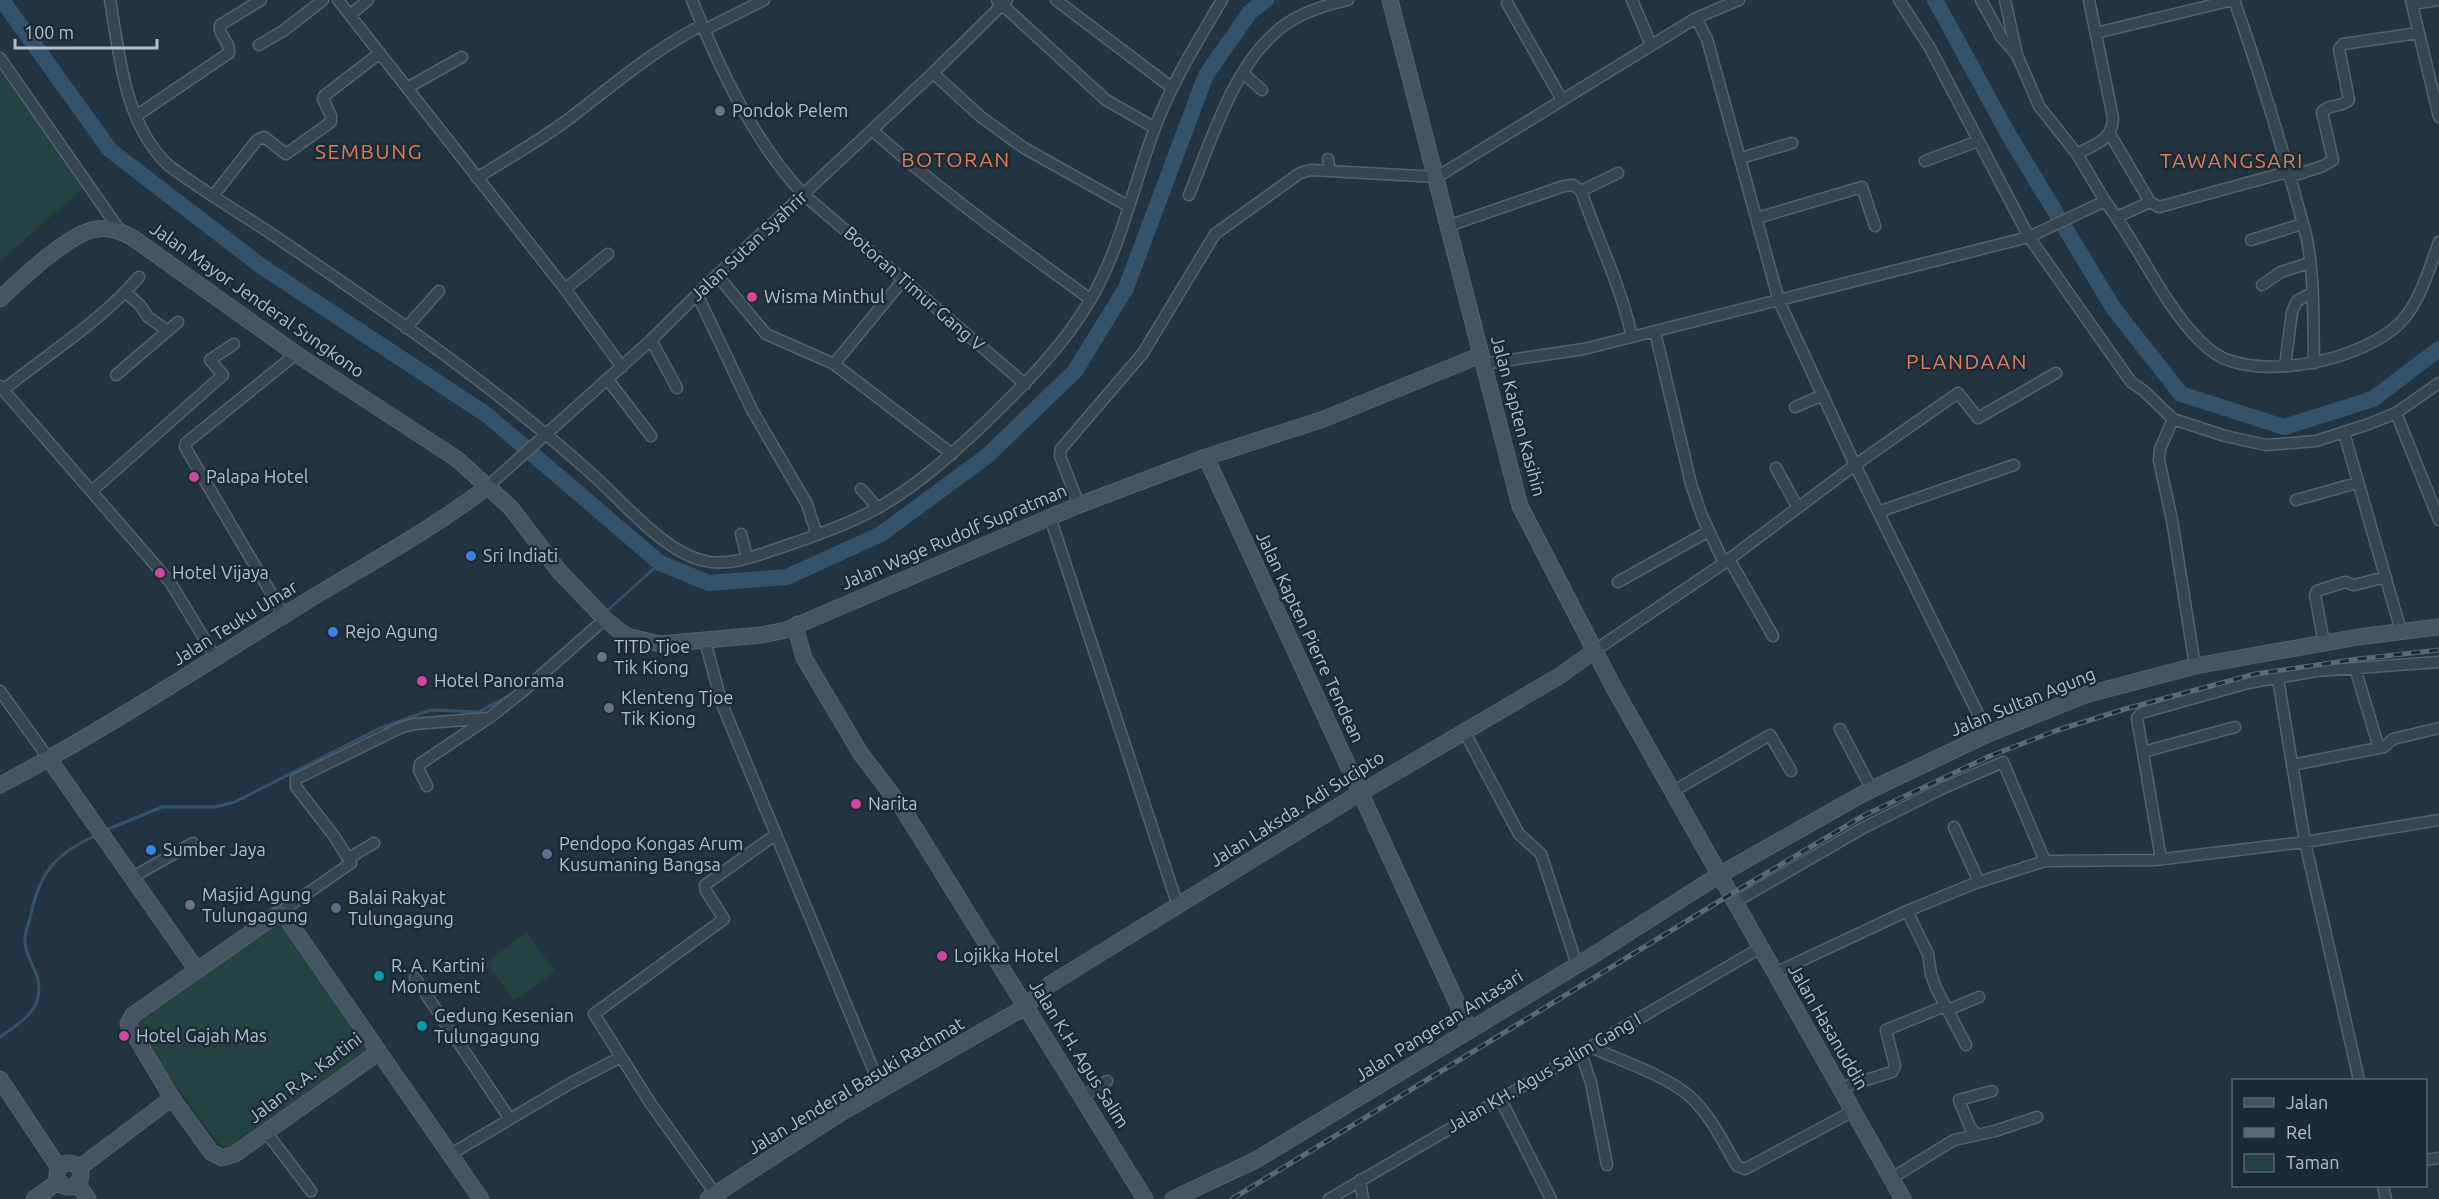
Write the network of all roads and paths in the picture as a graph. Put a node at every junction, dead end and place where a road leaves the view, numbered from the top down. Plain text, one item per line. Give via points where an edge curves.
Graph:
1 (110, 0) edge
2 (261, 0) edge
3 (323, 0) edge
4 (338, 0) edge
5 (368, 0) edge
6 (692, 0) edge
7 (764, 0) edge
8 (1056, 0) edge
9 (1348, 0) edge
10 (1390, 0) edge
11 (1632, 0) edge
12 (1739, 0) edge
13 (1899, 0) edge
14 (1981, 0) edge
15 (2005, 0) edge
16 (2089, 0) edge
17 (2234, 0) edge
18 (2439, 0) edge
19 (1002, 2) edge
20 (2411, 2) edge
21 (1217, 3) edge
22 (1507, 3) dead end
23 (350, 15) junction
24 (1696, 18) junction
25 (703, 28) junction
26 (2096, 33) junction
27 (2418, 33) junction
28 (259, 45) dead end
29 (1651, 45) junction
30 (380, 53) junction
31 (2017, 55) junction
32 (462, 57) dead end
33 (0, 58) edge
34 (933, 73) junction
35 (1244, 74) junction
36 (1171, 87) junction
37 (407, 88) junction
38 (1262, 90) dead end
39 (1562, 100) junction
40 (135, 116) junction
41 (2439, 117) edge
42 (1155, 128) junction
43 (872, 130) junction
44 (2110, 134) junction
45 (1978, 141) junction
46 (1792, 143) dead end
47 (2077, 154) junction
48 (1741, 158) junction
49 (1328, 159) dead end
50 (1925, 161) dead end
51 (1330, 171) junction
52 (1618, 172) dead end
53 (2288, 174) junction
54 (1437, 177) junction
55 (477, 178) junction
56 (1581, 191) junction
57 (803, 194) junction
58 (1190, 195) dead end
59 (213, 196) junction
60 (2105, 201) junction
61 (2150, 202) junction
62 (1128, 206) junction
63 (2117, 217) junction
64 (1758, 218) junction
65 (2302, 224) junction
66 (1448, 226) junction
67 (1875, 226) dead end
68 (121, 232) junction
69 (2029, 237) junction
70 (2252, 240) dead end
71 (2439, 242) edge
72 (608, 254) dead end
73 (2309, 263) junction
74 (717, 275) junction
75 (139, 277) dead end
76 (903, 280) junction
77 (2262, 285) dead end
78 (565, 289) junction
79 (440, 291) dead end
80 (2313, 292) junction
81 (126, 293) junction
82 (697, 294) junction
83 (0, 298) edge
84 (1090, 299) junction
85 (1779, 301) junction
86 (178, 322) dead end
87 (406, 328) junction
88 (168, 331) junction
89 (1655, 332) junction
90 (1632, 337) junction
91 (651, 340) junction
92 (234, 344) dead end
93 (296, 354) junction
94 (1482, 359) junction
95 (2314, 363) junction
96 (834, 364) junction
97 (2285, 366) junction
98 (622, 367) junction
99 (2056, 373) dead end
100 (116, 375) dead end
101 (608, 380) junction
102 (2439, 383) edge
103 (1025, 384) junction
104 (2, 388) edge
105 (677, 388) dead end
106 (1823, 395) junction
107 (1795, 407) dead end
108 (2396, 413) junction
109 (2173, 419) junction
110 (2344, 433) junction
111 (546, 435) junction
112 (651, 436) dead end
113 (952, 454) junction
114 (1206, 457) junction
115 (1855, 465) junction
116 (2014, 465) dead end
117 (1776, 468) dead end
118 (2357, 483) junction
119 (487, 487) junction
120 (861, 489) dead end
121 (92, 491) junction
122 (2296, 500) dead end
123 (1078, 505) junction
124 (878, 508) junction
125 (1798, 508) junction
126 (1878, 512) junction
127 (1050, 518) junction
128 (2439, 520) edge
129 (1709, 531) junction
130 (741, 534) dead end
131 (817, 535) junction
132 (747, 557) junction
133 (1726, 561) junction
134 (2386, 577) junction
135 (1618, 582) dead end
136 (284, 615) junction
137 (604, 619) junction
138 (798, 624) junction
139 (2439, 627) edge
140 (2401, 631) junction
141 (1773, 636) dead end
142 (705, 641) junction
143 (2324, 643) junction
144 (1594, 651) junction
145 (216, 658) junction
146 (2439, 662) edge
147 (2195, 666) junction
148 (2355, 668) junction
149 (2278, 679) junction
150 (0, 691) edge
151 (489, 718) junction
152 (2235, 727) dead end
153 (1840, 729) dead end
154 (2439, 729) edge
155 (1464, 731) junction
156 (1988, 734) junction
157 (2379, 748) junction
158 (2143, 752) junction
159 (49, 759) junction
160 (2292, 765) junction
161 (1791, 771) dead end
162 (0, 785) edge
163 (427, 786) dead end
164 (1872, 790) junction
165 (1672, 792) junction
166 (1360, 793) junction
167 (2439, 820) edge
168 (1954, 827) dead end
169 (775, 836) junction
170 (2305, 842) junction
171 (193, 843) dead end
172 (374, 843) dead end
173 (349, 858) junction
174 (2154, 860) junction
175 (2045, 861) junction
176 (1719, 875) junction
177 (131, 878) junction
178 (1979, 882) junction
179 (1735, 902) junction
180 (1178, 906) junction
181 (1907, 911) junction
182 (279, 913) junction
183 (1760, 948) junction
184 (1577, 965) junction
185 (196, 969) junction
186 (1774, 973) junction
187 (414, 978) dead end
188 (1979, 997) dead end
189 (1025, 1007) junction
190 (1947, 1008) junction
191 (1469, 1029) junction
192 (1966, 1045) dead end
193 (1591, 1047) junction
194 (379, 1052) junction
195 (1581, 1053) junction
196 (621, 1057) junction
197 (0, 1079) edge
198 (2359, 1079) edge
199 (1107, 1081) dead end
200 (1840, 1088) junction
201 (882, 1090) junction
202 (1992, 1091) dead end
203 (1082, 1096) junction
204 (172, 1098) junction
205 (1500, 1098) junction
206 (1853, 1111) junction
207 (2037, 1117) dead end
208 (510, 1119) junction
209 (266, 1132) junction
210 (1977, 1135) junction
211 (451, 1154) junction
212 (1607, 1165) dead end
213 (59, 1175) junction
214 (78, 1176) junction
215 (1892, 1178) junction
216 (1360, 1180) junction
217 (311, 1191) dead end
218 (714, 1197) edge
219 (34, 1199) edge
220 (88, 1199) edge
221 (481, 1199) edge
222 (1145, 1199) edge
223 (1173, 1199) edge
224 (1329, 1199) edge
225 (1363, 1199) edge
226 (1551, 1199) edge
227 (1904, 1199) edge

1 - 40 street via 125,85
2 - 40 street via 220,25 229,53
3 - 28 street
4 - 23 street
5 - 23 street
6 - 25 street, Botoran Timur Gang V
7 - 25 street
8 - 36 street
9 - 35 street via 1300,17 1277,31
10 - 54 street, Jalan Kapten Kasihin
11 - 29 street
12 - 24 street
13 - 45 street via 1930,48
14 - 31 street via 2002,38
15 - 31 street
16 - 26 street
17 - 26 street
17 - 53 street via 2262,79
18 - 20 street
19 - 34 street, Jalan Sutan Syahrir
19 - 42 street via 1106,100
20 - 27 street
21 - 36 street
22 - 39 street
23 - 30 street
24 - 29 street
24 - 48 street via 1707,39
25 - 55 street via 664,48 569,119
25 - 57 street, Botoran Timur Gang V via 750,122 785,175
26 - 44 street via 2113,118
27 - 41 street
27 - 53 street via 2343,45 2339,49 2349,100 2322,112 2333,160
29 - 39 street
30 - 37 street
30 - 59 street via 324,96 331,122 286,154 264,137 257,140
31 - 47 street via 2039,106
32 - 37 street
33 - 68 street
34 - 43 street, Jalan Sutan Syahrir
34 - 62 street via 981,117 1024,148
35 - 38 street
35 - 58 street via 1221,117
36 - 42 street
37 - 55 street
39 - 54 street
40 - 59 street via 161,159
42 - 62 street
43 - 57 street, Jalan Sutan Syahrir
43 - 84 street via 969,211
44 - 47 street
44 - 61 street
45 - 50 street
45 - 69 street
46 - 48 street
47 - 60 street
48 - 64 street
49 - 51 street
51 - 54 street
51 - 123 street via 1300,173 1215,234 1143,353 1061,449
52 - 56 street
53 - 61 street via 2166,207
53 - 65 street
54 - 66 street, Jalan Kapten Kasihin
55 - 78 street
56 - 66 street via 1574,185 1563,186
56 - 90 street via 1625,303
57 - 74 street, Jalan Sutan Syahrir
57 - 76 street, Botoran Timur Gang V
59 - 87 street
60 - 63 street
60 - 69 street
61 - 63 street
62 - 84 street via 1115,248
63 - 97 street via 2200,341 2230,362
64 - 67 street via 1862,187
64 - 85 street
65 - 70 street
65 - 73 street
66 - 94 street, Jalan Kapten Kasihin
68 - 83 street, Jalan Mayor Jenderal Sungkono via 101,228 78,236
68 - 93 street, Jalan Mayor Jenderal Sungkono
69 - 85 street
69 - 109 street via 2131,382
71 - 95 street via 2422,290 2401,322 2369,345
72 - 78 street
73 - 77 street via 2281,272
73 - 80 street
74 - 82 street, Jalan Sutan Syahrir
74 - 96 street via 766,334
75 - 81 street
76 - 96 street
76 - 103 street, Botoran Timur Gang V
78 - 98 street
79 - 87 street
80 - 95 street
80 - 97 street via 2297,301 2292,312
81 - 88 street via 148,317
81 - 104 street
82 - 91 street, Jalan Sutan Syahrir
82 - 131 street via 752,410 807,504
84 - 103 street via 1052,356
85 - 89 street
85 - 106 street
86 - 88 street
87 - 111 street via 500,396
88 - 100 street
89 - 90 street
89 - 129 street via 1682,453
90 - 94 street via 1584,349
91 - 98 street, Jalan Sutan Syahrir
91 - 105 street
92 - 121 street via 210,360 223,375
93 - 119 street, Jalan Mayor Jenderal Sungkono via 457,459
93 - 136 street via 185,447
94 - 114 street, Jalan Wage Rudolf Supratman via 1297,429
94 - 144 street, Jalan Kapten Kasihin via 1520,506
95 - 97 street
96 - 113 street
98 - 101 street, Jalan Sutan Syahrir
99 - 115 street via 1978,418 1958,393
101 - 111 street, Jalan Sutan Syahrir
101 - 112 street
102 - 108 street
103 - 113 street
104 - 121 street
106 - 107 street
106 - 115 street
108 - 110 street
108 - 128 street
109 - 110 street via 2266,445 2316,441
109 - 147 street via 2159,459
110 - 118 street
111 - 119 street, Jalan Sutan Syahrir
111 - 132 street via 681,552 713,562
113 - 124 street via 911,488
114 - 123 street, Jalan Wage Rudolf Supratman
114 - 166 street, Jalan Kapten Pierre Tendean
115 - 125 street
115 - 126 street
116 - 126 street
117 - 125 street
118 - 122 street
118 - 134 street
119 - 136 street, Jalan Teuku Umar via 458,509
119 - 137 street, Jalan Wage Rudolf Supratman via 511,508 559,571
120 - 124 street
121 - 145 street via 176,590
123 - 127 street, Jalan Wage Rudolf Supratman
124 - 131 street
125 - 133 street
126 - 156 street
127 - 138 street, Jalan Wage Rudolf Supratman
127 - 180 street
129 - 133 street
129 - 135 street
130 - 132 street
131 - 132 street
133 - 141 street
133 - 144 street
134 - 140 street
134 - 143 street via 2354,585 2345,582 2317,591
136 - 145 street, Jalan Teuku Umar
137 - 142 street, Jalan Wage Rudolf Supratman via 630,637 649,642
137 - 151 street
138 - 142 street, Jalan Wage Rudolf Supratman via 762,636
138 - 189 street, Jalan K.H. Agus Salim via 804,658 861,754 903,809
139 - 140 street, Jalan Sultan Agung
140 - 143 street, Jalan Sultan Agung
142 - 169 street via 722,704
143 - 147 street, Jalan Sultan Agung
144 - 155 street, Jalan Laksda. Adi Sucipto via 1561,675
144 - 165 street, Jalan Kapten Kasihin
145 - 159 street, Jalan Teuku Umar
146 - 148 street
147 - 156 street, Jalan Sultan Agung via 2085,695
148 - 149 street
148 - 157 street
149 - 158 street via 2248,683 2140,713 2137,718
149 - 160 street
150 - 159 street
151 - 163 street via 420,764
151 - 173 street via 400,728 296,779 296,787
152 - 158 street
153 - 164 street
154 - 157 street via 2393,739
155 - 166 street, Jalan Laksda. Adi Sucipto
155 - 184 street via 1519,834 1541,854
156 - 164 street, Jalan Sultan Agung
157 - 160 street
158 - 174 street
159 - 162 street, Jalan Teuku Umar
159 - 177 street
160 - 170 street
161 - 165 street via 1770,735
164 - 176 street, Jalan Sultan Agung
165 - 176 street, Jalan Kapten Kasihin
166 - 180 street, Jalan Laksda. Adi Sucipto
166 - 191 street, Jalan Kapten Pierre Tendean
167 - 170 street
168 - 178 street
169 - 196 street via 705,885 724,919 594,1012 594,1018
169 - 201 street
170 - 174 street
170 - 198 street
171 - 177 street
172 - 173 street
173 - 182 street via 351,865
174 - 175 street
175 - 178 street
175 - 179 street via 2003,762 1863,828
176 - 179 street, Jalan Hasanuddin
176 - 184 street, Jalan Pangeran Antasari
177 - 185 street
178 - 181 street
179 - 183 street, Jalan Hasanuddin
180 - 189 street, Jalan Laksda. Adi Sucipto via 1049,985
181 - 186 street
181 - 190 street via 1928,954 1931,974
182 - 185 street, Jalan R.A. Kartini
182 - 194 street, Jalan R.A. Kartini via 285,916
183 - 186 street, Jalan Hasanuddin
183 - 193 street, Jalan KH. Agus Salim Gang I
184 - 191 street, Jalan Pangeran Antasari
185 - 204 street, Jalan R.A. Kartini via 132,1015 128,1024
186 - 200 street, Jalan Hasanuddin
187 - 208 street
188 - 190 street
189 - 201 street, Jalan Jenderal Basuki Rachmat
189 - 203 street, Jalan K.H. Agus Salim
190 - 192 street
190 - 200 street via 1887,1030 1895,1066 1892,1072
191 - 223 street, Jalan Pangeran Antasari via 1256,1160
193 - 195 street, Jalan KH. Agus Salim Gang I
193 - 206 street via 1688,1094 1741,1169
194 - 209 street, Jalan R.A. Kartini
194 - 211 street
195 - 205 street, Jalan KH. Agus Salim Gang I
195 - 212 street
196 - 208 street
196 - 218 street
197 - 213 street
199 - 203 street
200 - 206 street, Jalan Hasanuddin
201 - 218 street, Jalan Jenderal Basuki Rachmat
202 - 210 street via 1959,1100
203 - 222 street, Jalan K.H. Agus Salim
204 - 209 street, Jalan R.A. Kartini via 217,1156 229,1157
204 - 214 street
205 - 216 street, Jalan KH. Agus Salim Gang I
205 - 226 street
206 - 215 street, Jalan Hasanuddin
207 - 210 street
208 - 211 street
209 - 217 street
210 - 215 street via 1954,1140
211 - 221 street
213 - 214 street via 65,1186
213 - 214 street via 69,1162
213 - 219 street
214 - 220 street
215 - 227 street, Jalan Hasanuddin
216 - 224 street, Jalan KH. Agus Salim Gang I
216 - 225 street

